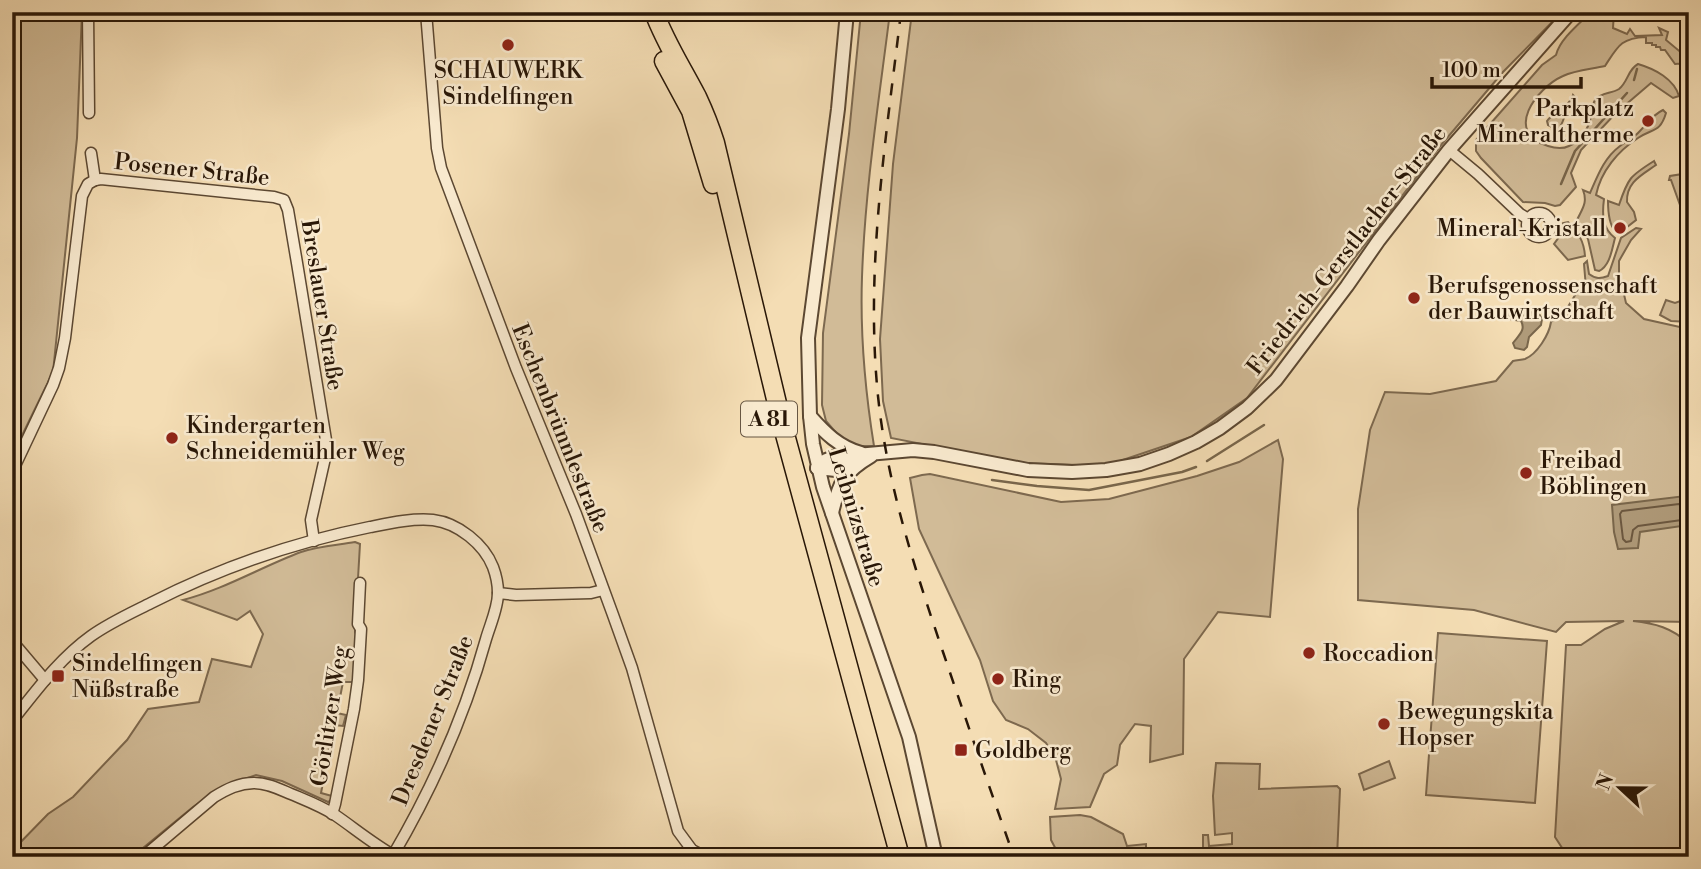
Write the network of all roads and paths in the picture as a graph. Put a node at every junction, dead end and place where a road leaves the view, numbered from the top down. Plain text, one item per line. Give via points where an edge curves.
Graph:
1 (88, 12) edge
2 (426, 12) edge
3 (645, 12) edge
4 (654, 12) edge
5 (846, 12) edge
6 (1571, 12) edge
7 (89, 113) dead end
8 (1449, 150) junction
9 (91, 153) dead end
10 (94, 180) junction
11 (284, 200) joint
12 (1528, 219) dead end
13 (810, 416) junction
14 (872, 455) junction
15 (855, 465) junction
16 (817, 468) junction
17 (12, 472) edge
18 (832, 517) junction
19 (314, 541) junction
20 (360, 583) dead end
21 (603, 590) junction
22 (498, 593) junction
23 (12, 641) edge
24 (45, 680) junction
25 (12, 721) edge
26 (332, 814) junction
27 (688, 853) edge
28 (392, 856) edge
29 (143, 857) edge
30 (705, 857) edge
31 (888, 857) edge
32 (900, 857) edge
33 (936, 857) edge

1 - 7 street
2 - 21 street, Eschenbrünnlestraße via 441,168
3 - 31 highway, A 81 via 661,55 691,111 709,169 771,429
4 - 32 highway, A 81 via 715,143 780,416
5 - 13 street, Leibnizstraße via 808,338
6 - 8 street, Friedrich-Gerstlacher-Straße
8 - 12 street
8 - 14 street, Friedrich-Gerstlacher-Straße via 1276,380 1247,408 1196,442 1140,464 1072,472 1028,470 913,450
9 - 10 street
10 - 11 street, Posener Straße
10 - 17 street via 82,196 59,368
11 - 19 street, Breslauer Straße via 326,440 311,520
13 - 14 street, Friedrich-Gerstlacher-Straße via 831,439
13 - 16 street, Leibnizstraße
14 - 15 street, Friedrich-Gerstlacher-Straße
14 - 16 street, Friedrich-Gerstlacher-Straße via 834,457
15 - 16 street, Friedrich-Gerstlacher-Straße
15 - 18 street, Friedrich-Gerstlacher-Straße via 840,484
16 - 18 street, Leibnizstraße
18 - 33 street, Leibnizstraße via 909,737
19 - 22 street via 382,525 435,520 463,531 481,548 492,565
19 - 24 street via 231,568 135,611 88,639
20 - 26 street, Görlitzer Weg via 358,680
21 - 22 street
21 - 27 street, Eschenbrünnlestraße via 632,668
22 - 28 street, Dresdener Straße via 456,727
23 - 24 street
24 - 25 street
26 - 28 street
26 - 29 street via 269,785 241,784 214,797
27 - 30 street

